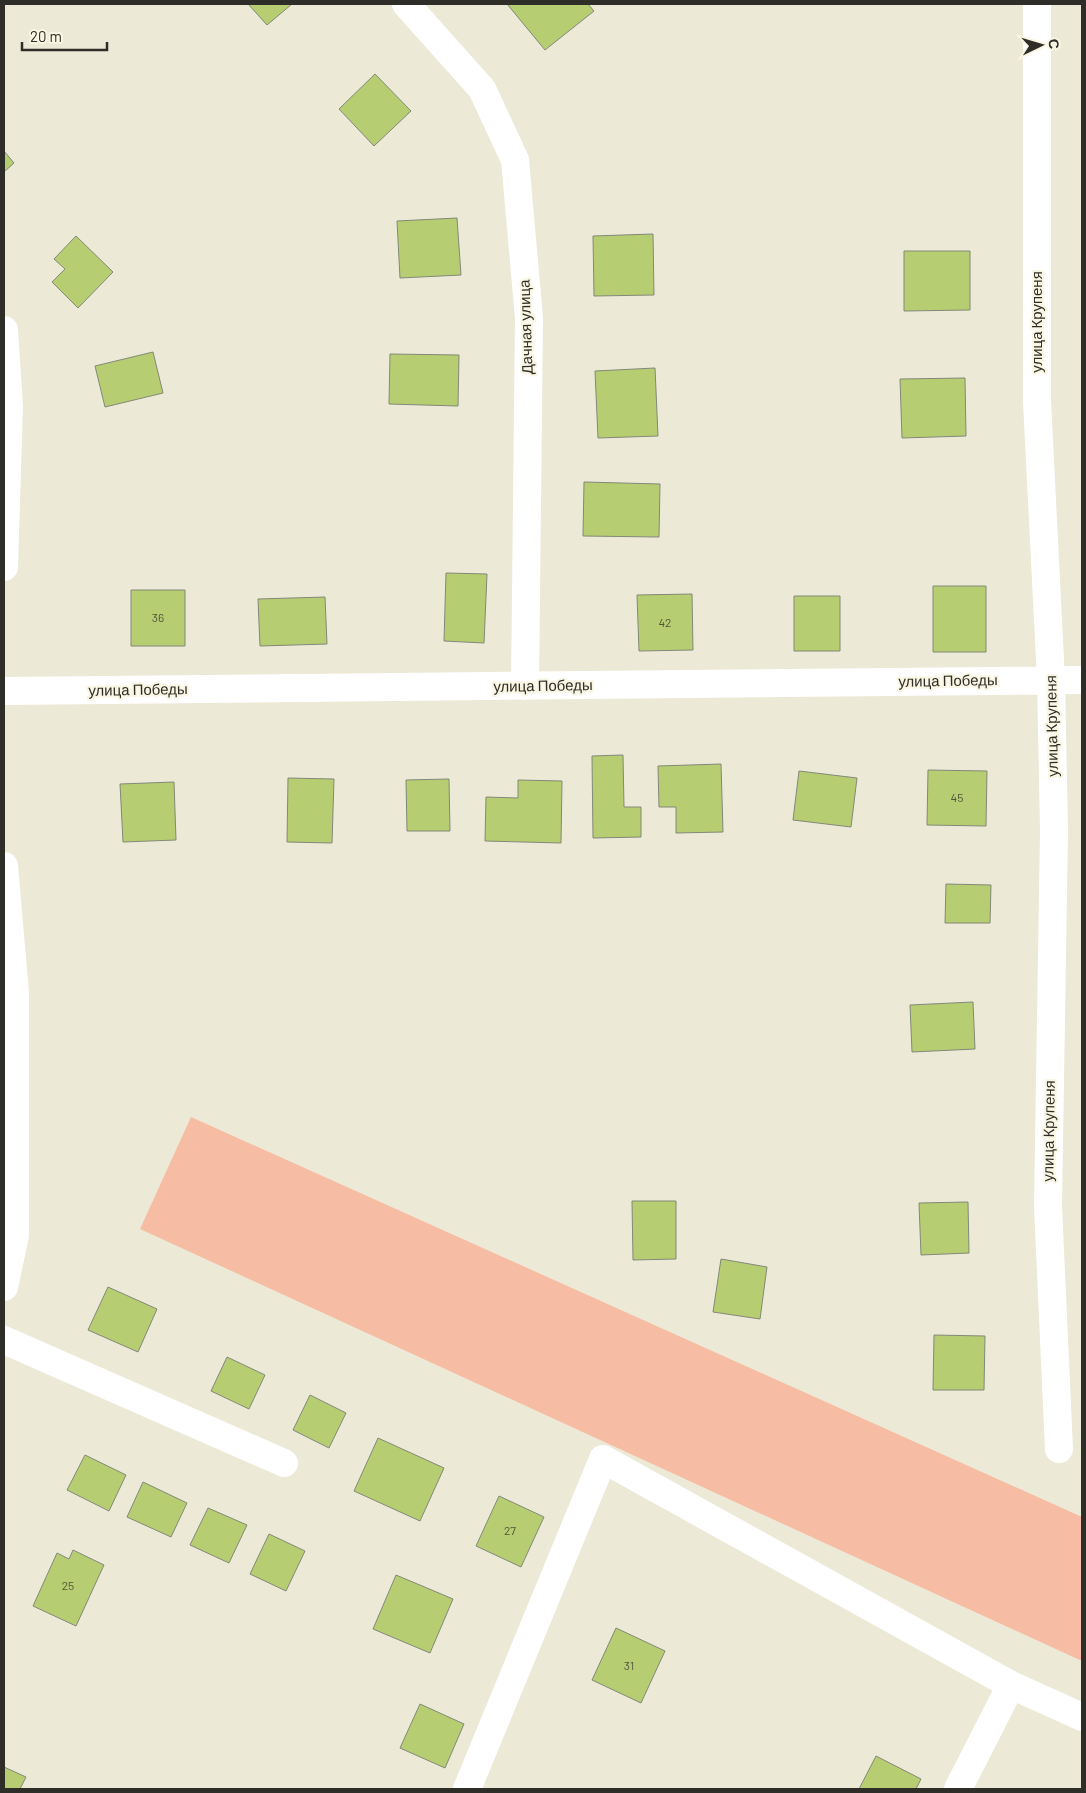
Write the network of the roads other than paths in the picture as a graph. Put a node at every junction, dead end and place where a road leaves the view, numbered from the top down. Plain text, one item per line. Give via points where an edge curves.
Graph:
1 (406, 4) edge
2 (1037, 4) edge
3 (4, 330) edge
4 (4, 567) edge
5 (1051, 680) junction
6 (1082, 680) edge
7 (525, 686) junction
8 (4, 691) edge
9 (4, 866) edge
10 (4, 1287) edge
11 (4, 1340) edge
12 (1059, 1449) dead end
13 (284, 1463) dead end
14 (1011, 1685) junction
15 (1082, 1717) edge
16 (467, 1789) edge
17 (958, 1789) edge

1 - 7 street, Дачная улица via 482,89 515,160 529,318
2 - 5 street, улица Крупеня via 1037,401
3 - 4 street via 8,406
5 - 6 street, улица Победы
5 - 7 street, улица Победы
5 - 12 street, улица Крупеня via 1054,831 1048,1206
7 - 8 street, улица Победы
9 - 10 street via 16,993 15,1235
11 - 13 street
14 - 15 street
14 - 16 street via 603,1459
14 - 17 street

